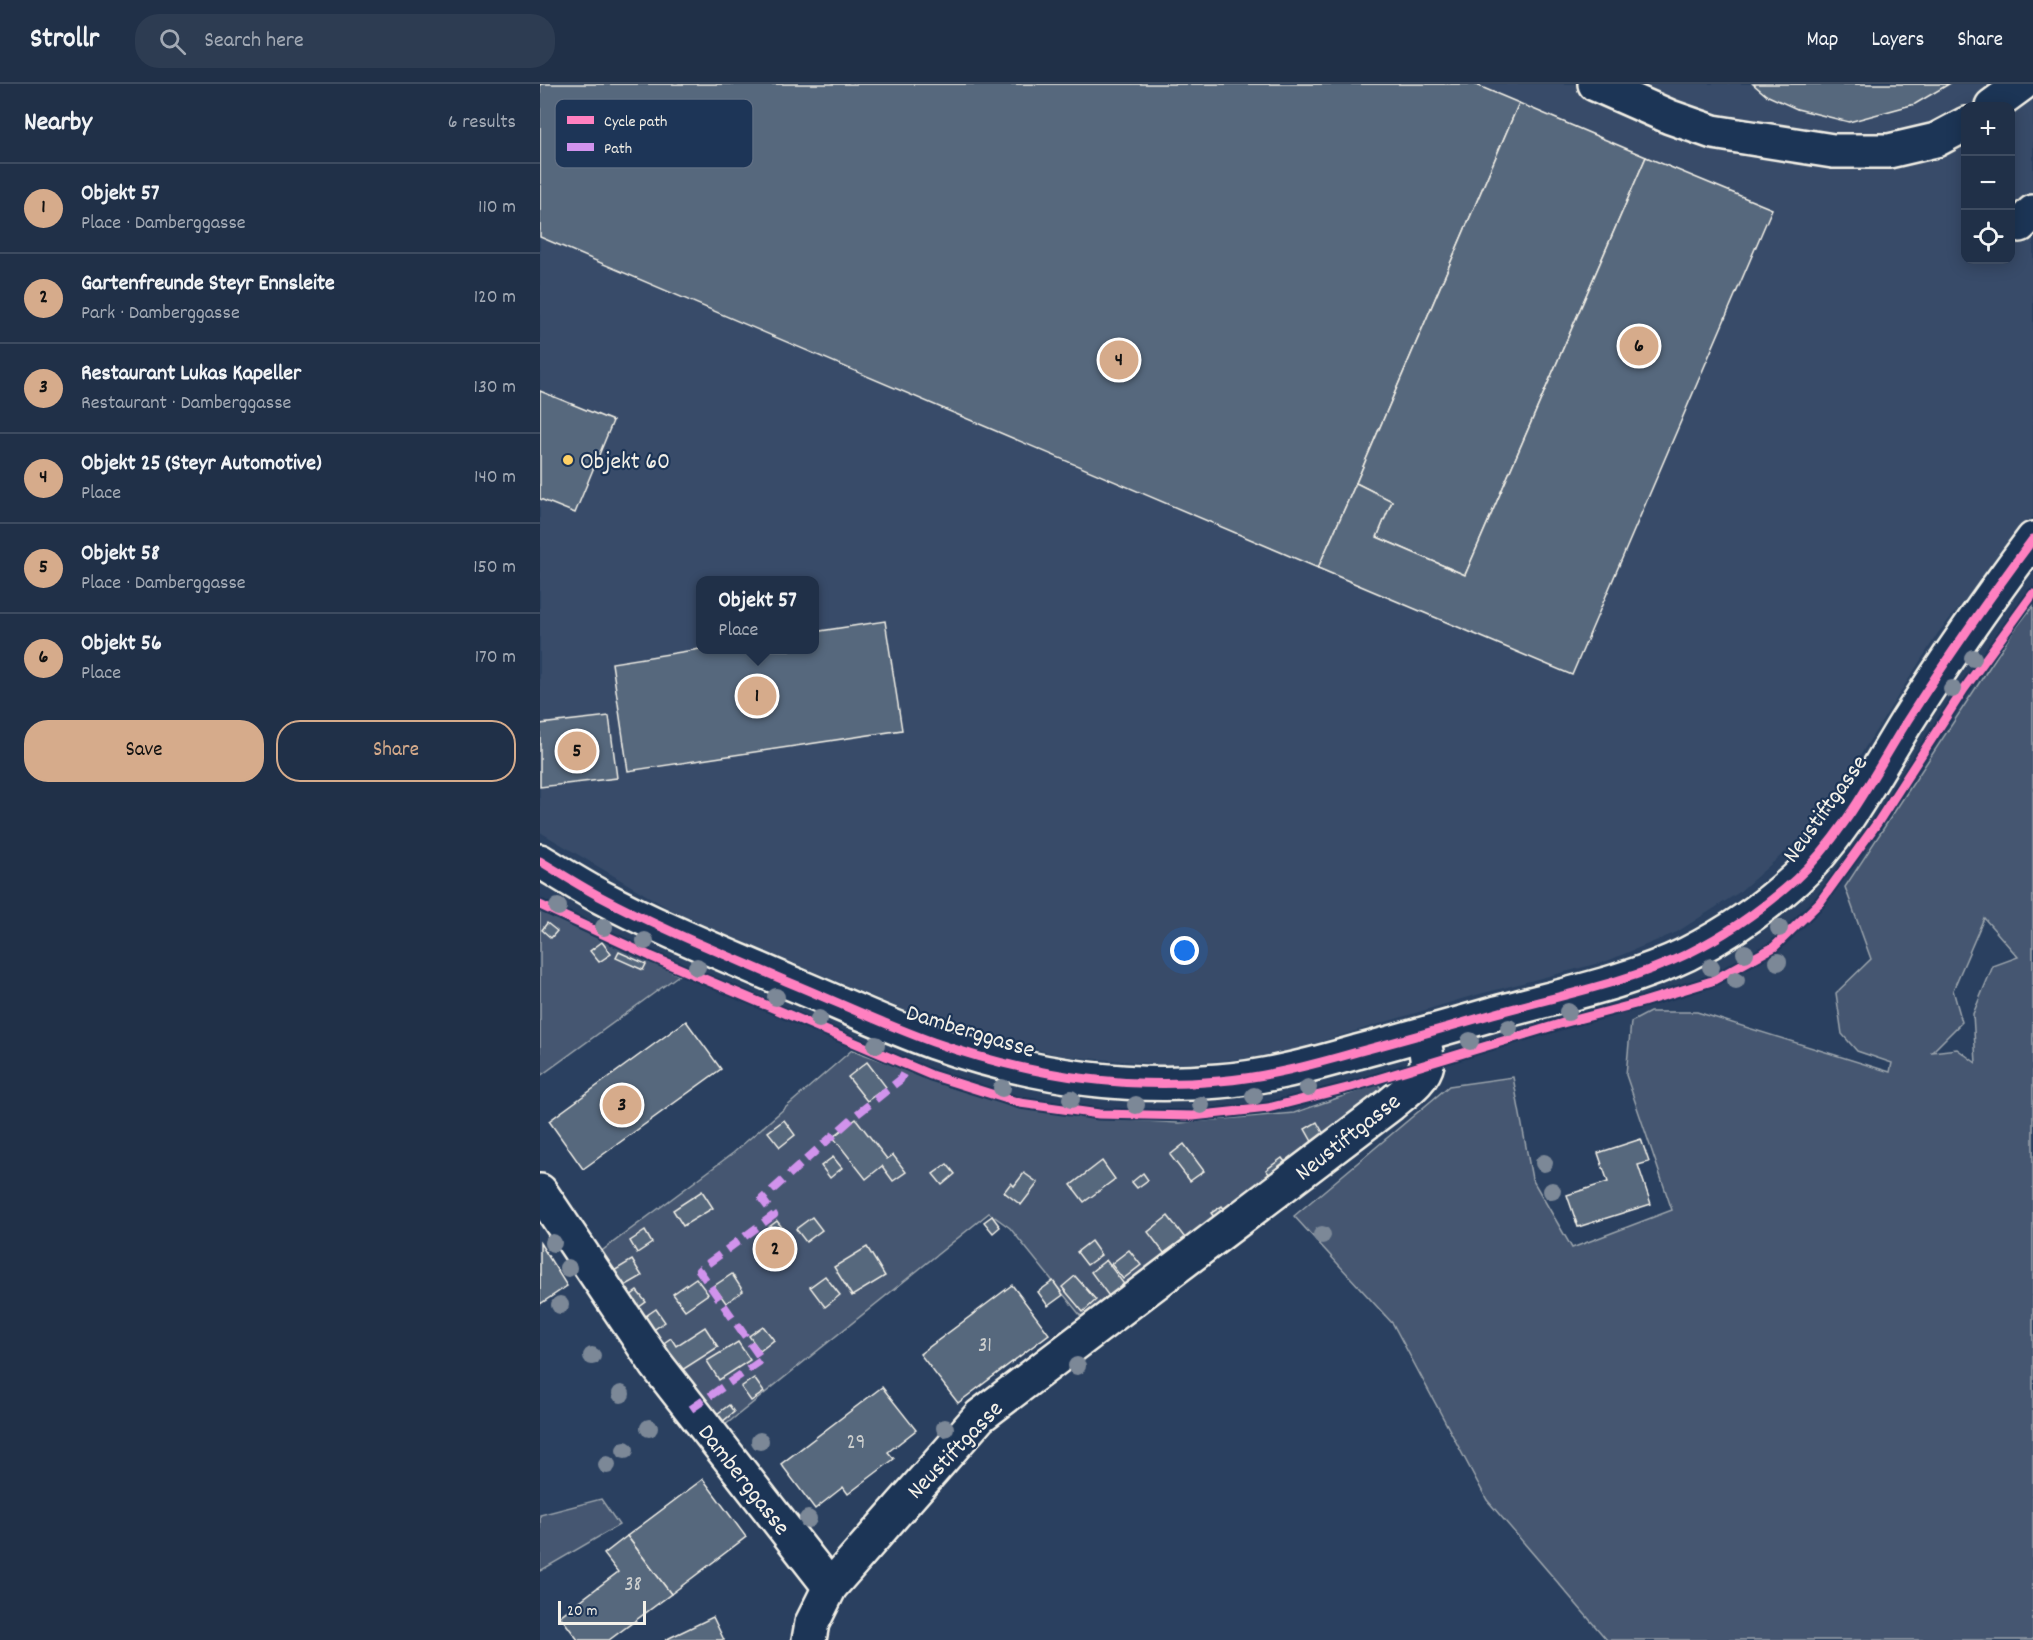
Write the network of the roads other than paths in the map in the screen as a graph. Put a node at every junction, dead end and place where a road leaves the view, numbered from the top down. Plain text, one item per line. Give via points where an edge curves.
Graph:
1 (1595, 84) edge
2 (2022, 84) edge
3 (1997, 102) edge
4 (1961, 126) edge
5 (2033, 539) edge
6 (540, 861) edge
7 (1422, 1035) junction
8 (540, 1191) edge
9 (830, 1587) junction
10 (809, 1640) edge

1 - 4 street via 1713,132 1833,151 1890,151 1936,140
2 - 3 street
5 - 7 street, Neustiftgasse via 1968,629 1848,816 1800,875 1756,913 1684,955 1634,975
6 - 7 street, Damberggasse via 670,931 868,1016 932,1041 1028,1069 1129,1082 1217,1081 1291,1070
7 - 9 street, Neustiftgasse via 1426,1067 1406,1091 980,1416
8 - 9 street, Damberggasse via 656,1364
9 - 10 street, Neustiftgasse via 812,1623

